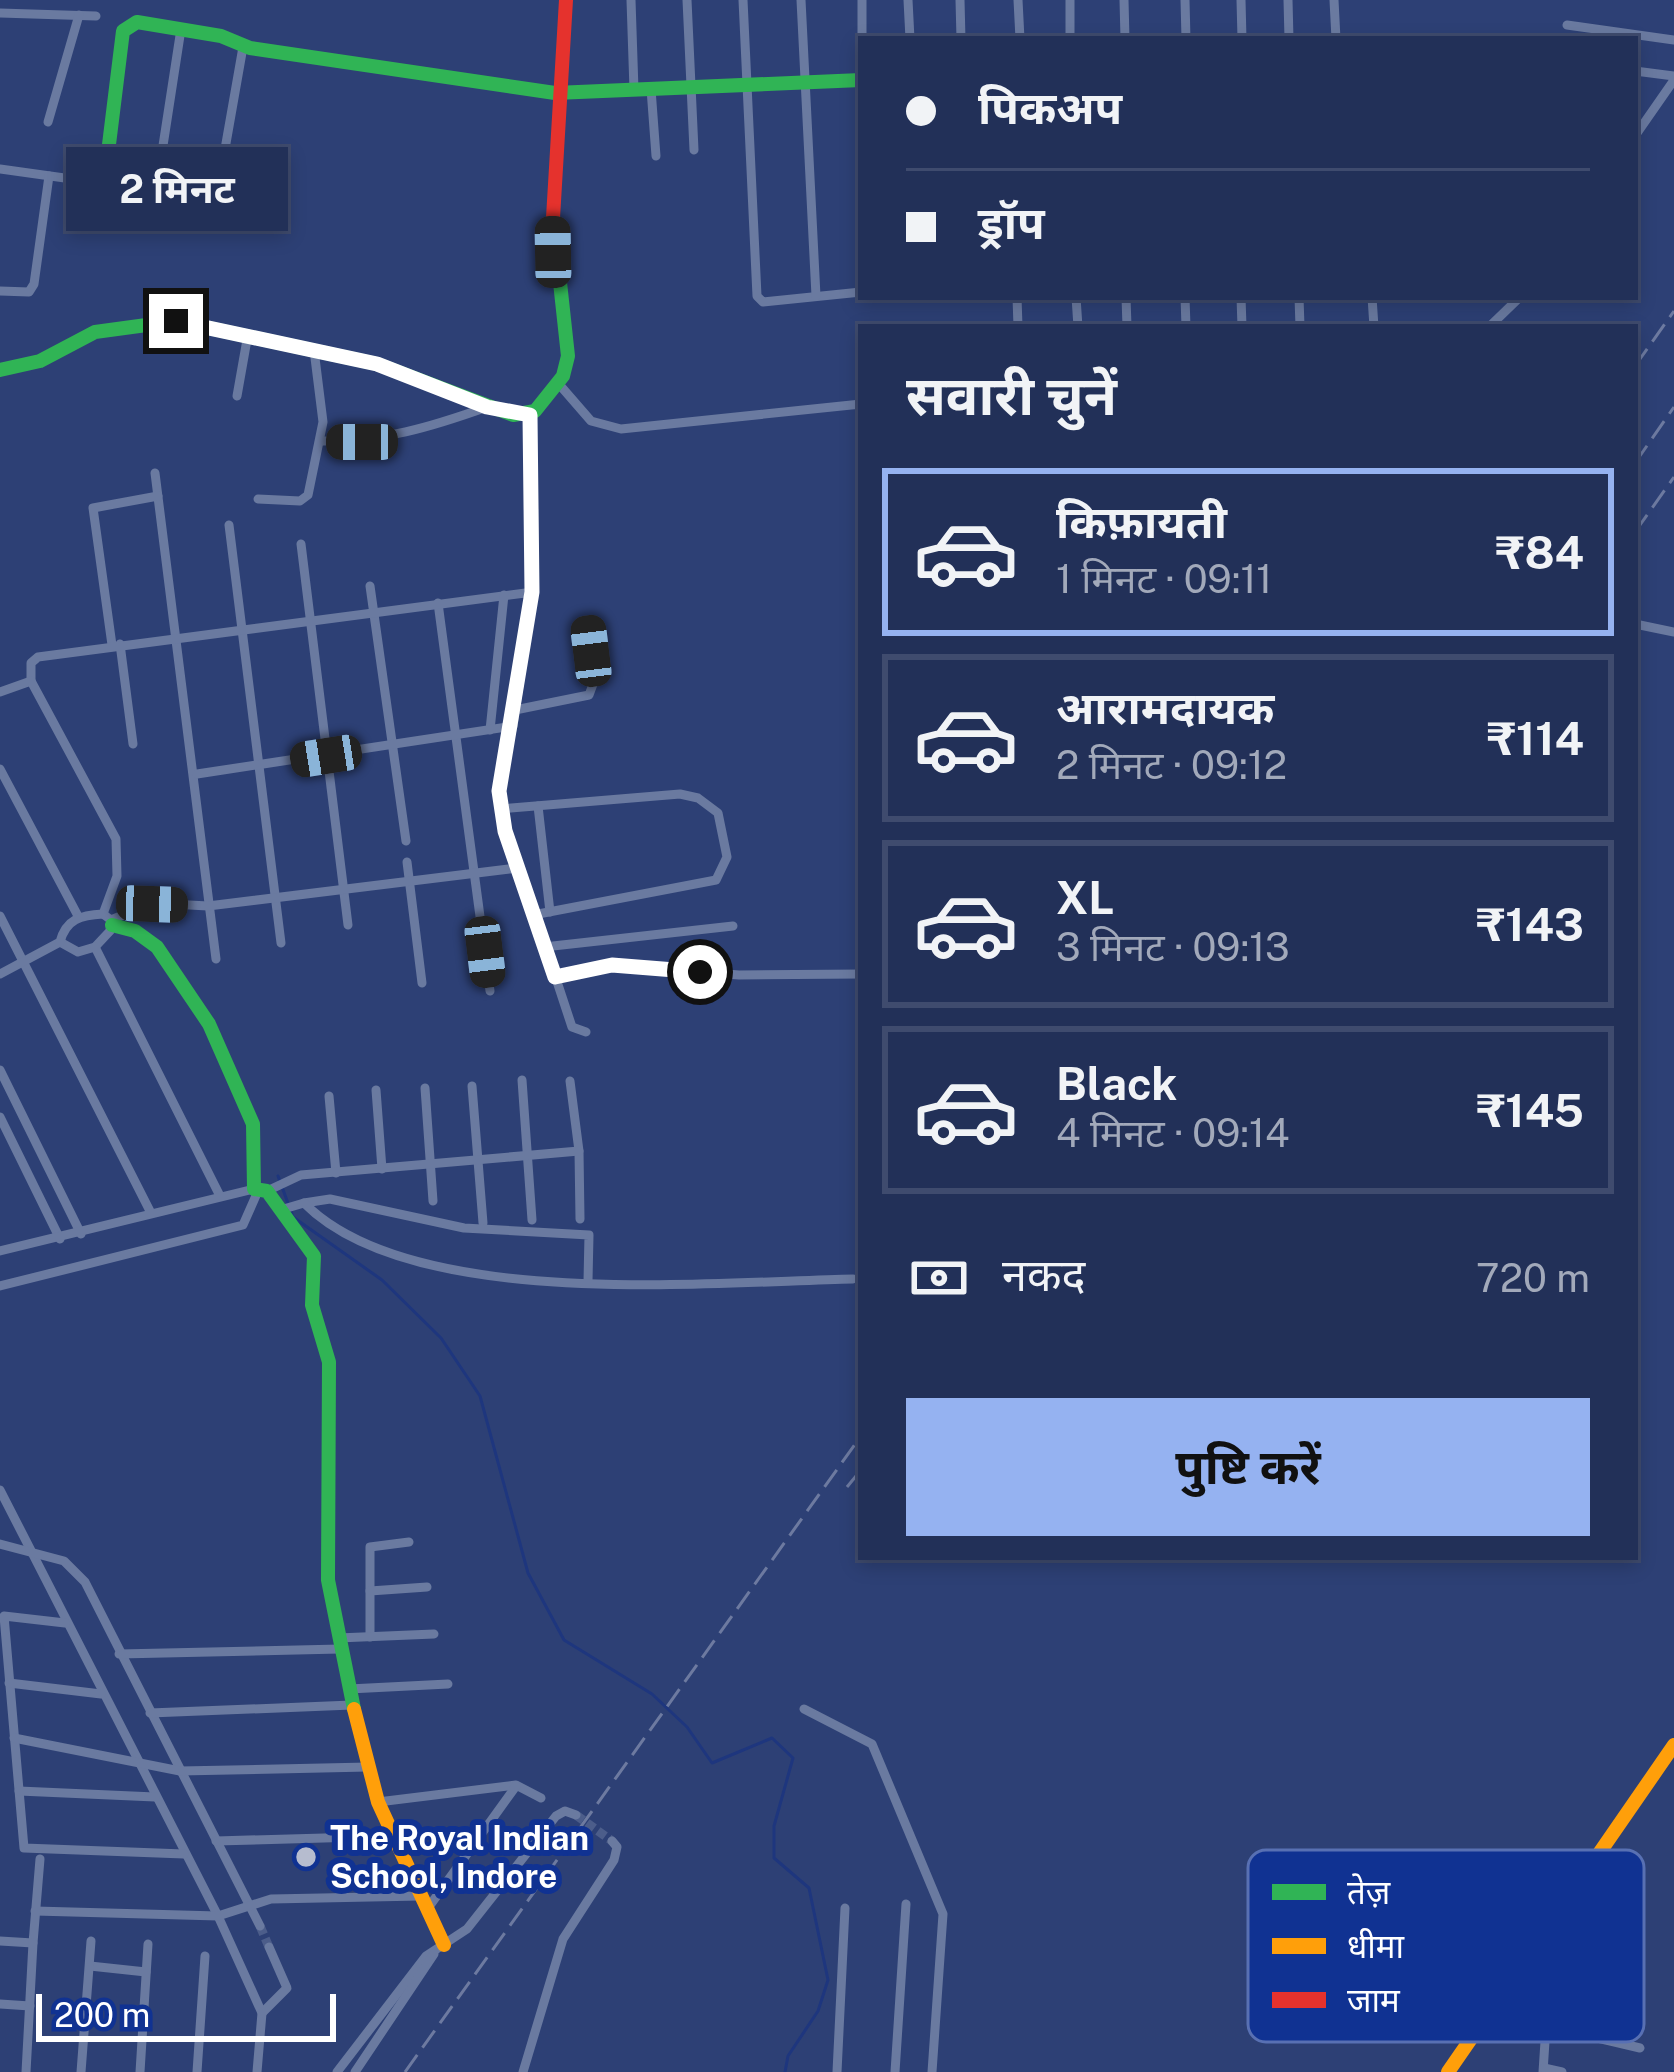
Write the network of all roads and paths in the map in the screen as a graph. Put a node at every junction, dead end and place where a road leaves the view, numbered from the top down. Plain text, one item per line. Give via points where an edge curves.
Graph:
1 (29, 0) edge
2 (566, 0) edge
3 (631, 0) edge
4 (686, 0) edge
5 (742, 0) edge
6 (801, 0) edge
7 (862, 0) edge
8 (908, 0) edge
9 (960, 0) edge
10 (1018, 0) edge
11 (1070, 0) edge
12 (1124, 0) edge
13 (1184, 0) edge
14 (1240, 0) edge
15 (1288, 0) edge
16 (1334, 0) edge
17 (0, 13) edge
18 (25, 14) junction
19 (79, 15) junction
20 (96, 16) dead end
21 (1567, 25) dead end
22 (181, 28) junction
23 (862, 36) edge
24 (910, 36) edge
25 (961, 36) edge
26 (1020, 36) edge
27 (1070, 36) edge
28 (1125, 36) edge
29 (1186, 36) edge
30 (1242, 36) edge
31 (1289, 36) edge
32 (1336, 36) edge
33 (1674, 40) edge
34 (253, 48) junction
35 (1638, 72) edge
36 (1674, 78) edge
37 (858, 80) edge
38 (806, 82) junction
39 (744, 85) junction
40 (693, 88) junction
41 (651, 89) junction
42 (634, 90) junction
43 (555, 94) junction
44 (48, 122) dead end
45 (1639, 123) edge
46 (694, 150) dead end
47 (656, 156) dead end
48 (0, 169) edge
49 (49, 176) junction
50 (104, 184) junction
51 (156, 191) junction
52 (0, 291) edge
53 (858, 292) edge
54 (816, 296) junction
55 (1517, 300) edge
56 (1492, 324) edge
57 (248, 334) junction
58 (314, 350) junction
59 (0, 370) edge
60 (558, 383) junction
61 (237, 396) dead end
62 (858, 404) edge
63 (487, 407) junction
64 (530, 415) junction
65 (322, 441) junction
66 (155, 473) dead end
67 (158, 496) junction
68 (258, 500) dead end
69 (230, 526) dead end
70 (301, 544) dead end
71 (370, 586) dead end
72 (532, 592) junction
73 (504, 595) junction
74 (438, 603) junction
75 (372, 612) junction
76 (310, 621) junction
77 (587, 623) dead end
78 (1638, 625) edge
79 (242, 628) junction
80 (1674, 632) edge
81 (179, 635) junction
82 (116, 644) junction
83 (31, 673) junction
84 (0, 692) edge
85 (515, 710) junction
86 (513, 726) junction
87 (490, 730) junction
88 (457, 736) junction
89 (133, 744) dead end
90 (393, 745) junction
91 (326, 756) junction
92 (258, 766) junction
93 (0, 769) edge
94 (197, 774) junction
95 (538, 806) junction
96 (500, 809) junction
97 (406, 842) dead end
98 (406, 862) dead end
99 (517, 868) junction
100 (475, 875) junction
101 (409, 882) junction
102 (342, 890) junction
103 (276, 898) junction
104 (208, 906) junction
105 (550, 912) junction
106 (533, 915) junction
107 (0, 916) edge
108 (78, 916) junction
109 (108, 920) junction
110 (348, 925) dead end
111 (733, 926) dead end
112 (60, 942) junction
113 (281, 943) dead end
114 (94, 947) junction
115 (544, 947) junction
116 (216, 959) dead end
117 (23, 963) junction
118 (0, 974) edge
119 (858, 974) edge
120 (555, 977) junction
121 (422, 983) dead end
122 (490, 991) dead end
123 (586, 1032) dead end
124 (0, 1070) edge
125 (522, 1080) dead end
126 (570, 1082) dead end
127 (472, 1086) dead end
128 (425, 1088) dead end
129 (376, 1090) dead end
130 (329, 1096) dead end
131 (0, 1117) edge
132 (579, 1151) junction
133 (527, 1156) junction
134 (476, 1160) junction
135 (431, 1165) junction
136 (382, 1169) junction
137 (336, 1173) junction
138 (295, 1177) junction
139 (264, 1189) junction
140 (219, 1194) junction
141 (433, 1201) dead end
142 (296, 1205) junction
143 (151, 1213) junction
144 (580, 1219) dead end
145 (532, 1220) dead end
146 (483, 1223) dead end
147 (81, 1234) junction
148 (60, 1239) junction
149 (0, 1251) edge
150 (853, 1280) dead end
151 (588, 1281) junction
152 (0, 1286) edge
153 (0, 1490) edge
154 (409, 1542) dead end
155 (0, 1544) edge
156 (28, 1549) junction
157 (427, 1587) dead end
158 (370, 1591) junction
159 (65, 1623) junction
160 (434, 1634) dead end
161 (370, 1636) junction
162 (339, 1643) junction
163 (119, 1654) junction
164 (9, 1683) junction
165 (448, 1684) dead end
166 (101, 1694) junction
167 (351, 1697) junction
168 (804, 1708) dead end
169 (150, 1713) junction
170 (14, 1738) junction
171 (1674, 1744) edge
172 (1674, 1761) edge
173 (136, 1762) junction
174 (368, 1767) junction
175 (180, 1771) junction
176 (516, 1785) junction
177 (19, 1791) junction
178 (154, 1797) junction
179 (541, 1798) dead end
180 (378, 1802) junction
181 (577, 1815) dead end
182 (394, 1836) junction
183 (216, 1841) junction
184 (612, 1841) dead end
185 (1601, 1850) edge
186 (1613, 1850) edge
187 (184, 1854) junction
188 (40, 1858) dead end
189 (425, 1902) junction
190 (906, 1904) dead end
191 (845, 1908) dead end
192 (251, 1909) junction
193 (35, 1911) junction
194 (218, 1916) junction
195 (260, 1926) tunnel mouth
196 (91, 1940) dead end
197 (0, 1941) edge
198 (33, 1943) junction
199 (148, 1944) dead end
200 (269, 1947) tunnel mouth
201 (439, 1949) junction
202 (205, 1956) dead end
203 (90, 1966) junction
204 (146, 1972) junction
205 (0, 2004) edge
206 (30, 2006) junction
207 (262, 2013) junction
208 (1469, 2042) edge
209 (1482, 2042) edge
210 (1614, 2042) edge
211 (1640, 2048) dead end
212 (1544, 2070) edge
213 (26, 2072) edge
214 (81, 2072) edge
215 (140, 2072) edge
216 (197, 2072) edge
217 (257, 2072) edge
218 (337, 2072) edge
219 (355, 2072) edge
220 (523, 2072) edge
221 (837, 2072) edge
222 (896, 2072) edge
223 (932, 2072) edge
224 (1448, 2072) edge
225 (1461, 2072) edge
226 (1562, 2072) edge

1 - 18 street
2 - 43 street
3 - 42 street
4 - 40 street
5 - 39 street
6 - 38 street
7 - 23 street
8 - 24 street
9 - 25 street
10 - 26 street
11 - 27 street
12 - 28 street
13 - 29 street
14 - 30 street
15 - 31 street
16 - 32 street
17 - 18 street
18 - 19 street
19 - 20 street
19 - 44 street
21 - 33 street
22 - 34 street
22 - 50 street via 137,22 124,31
22 - 51 street
34 - 43 street
34 - 51 street via 216,183 185,195
35 - 36 street
36 - 45 street
37 - 38 street
38 - 39 street
38 - 54 street
39 - 40 street
39 - 54 street via 757,296
40 - 41 street
40 - 46 street
41 - 42 street
41 - 47 street
42 - 43 street
43 - 60 street via 553,252 568,350
48 - 49 street
49 - 50 street
49 - 52 street via 34,284 29,292
50 - 51 street
53 - 54 street
55 - 56 street
57 - 58 street
57 - 59 street via 148,321 80,336 40,361
57 - 61 street
58 - 63 street via 423,378
58 - 65 street
60 - 62 street via 592,421 621,429
60 - 64 street
63 - 64 street
63 - 65 street via 422,431
64 - 72 street
65 - 68 street via 305,499
66 - 67 street
67 - 81 street
67 - 82 street via 93,508
69 - 79 street
70 - 76 street
71 - 75 street
72 - 73 street
72 - 85 street
73 - 74 street
73 - 87 street
74 - 75 street
74 - 88 street
75 - 76 street
75 - 90 street
76 - 79 street
76 - 91 street
77 - 85 street via 590,695
78 - 80 street
79 - 81 street
79 - 92 street
81 - 82 street
81 - 94 street
82 - 83 street via 38,657
82 - 89 street
83 - 84 street
83 - 109 street via 116,838
85 - 86 street
86 - 87 street
86 - 96 street
87 - 88 street
88 - 90 street
88 - 100 street
90 - 91 street
90 - 97 street
91 - 92 street
91 - 102 street
92 - 94 street
92 - 103 street
93 - 108 street
94 - 104 street
95 - 96 street
95 - 105 street
95 - 105 street via 698,798 718,813 727,857 716,880
96 - 99 street
98 - 101 street
99 - 100 street
99 - 106 street
100 - 101 street
100 - 122 street
101 - 102 street
101 - 121 street
102 - 103 street
102 - 110 street
103 - 104 street
103 - 113 street
104 - 109 street via 137,906
104 - 116 street
105 - 106 street
106 - 115 street
107 - 117 street
108 - 109 street
108 - 112 street
109 - 114 street
109 - 139 street via 163,952 181,973 246,1102
111 - 115 street
112 - 114 street via 78,952
112 - 117 street
114 - 140 street
115 - 120 street
117 - 118 street
117 - 143 street
119 - 120 street via 612,965
120 - 123 street via 572,1028
124 - 147 street
125 - 133 street
126 - 132 street
127 - 134 street
128 - 135 street
129 - 136 street
130 - 137 street
131 - 148 street
132 - 133 street
132 - 144 street
133 - 134 street
133 - 145 street
134 - 135 street
134 - 146 street
135 - 136 street
135 - 141 street
136 - 137 street
137 - 138 street
138 - 139 street
138 - 142 street
139 - 140 street
139 - 142 street
139 - 152 street via 242,1225
140 - 143 street
142 - 151 street via 343,1232 457,1273
142 - 151 street via 589,1235
142 - 162 street via 312,1247 312,1305 329,1362 327,1557
143 - 147 street
147 - 148 street
148 - 149 street
150 - 151 street
153 - 156 street
154 - 158 street via 370,1546
155 - 156 street
156 - 159 street
156 - 163 street via 75,1569
157 - 158 street
158 - 161 street
159 - 164 street via 4,1616
159 - 166 street
160 - 161 street
161 - 162 street
162 - 163 street
162 - 167 street
163 - 169 street
164 - 166 street
164 - 170 street
165 - 167 street
166 - 173 street
167 - 169 street
167 - 174 street
168 - 223 street via 872,1744 940,1905
169 - 175 street
170 - 173 street
170 - 177 street
171 - 185 street
172 - 186 street
173 - 175 street
173 - 178 street
174 - 175 street
174 - 180 street
175 - 183 street
176 - 179 street
176 - 180 street
176 - 189 street
177 - 178 street
177 - 187 street via 24,1848
178 - 187 street
180 - 182 street
181 - 201 street via 556,1816 467,1929
182 - 183 street
182 - 189 street
183 - 192 street
184 - 220 street via 614,1860 562,1939
187 - 194 street
188 - 193 street
189 - 192 street via 271,1899
189 - 201 street
190 - 222 street
191 - 221 street
192 - 194 street
192 - 195 street
193 - 194 street
193 - 198 street
194 - 207 street
196 - 203 street
197 - 198 street
198 - 206 street
199 - 204 street
200 - 207 street via 287,1988
201 - 218 street
201 - 219 street
202 - 216 street
203 - 204 street
203 - 214 street
204 - 215 street
205 - 206 street
206 - 213 street
207 - 217 street
208 - 224 street
209 - 225 street
210 - 211 street
212 - 226 street

